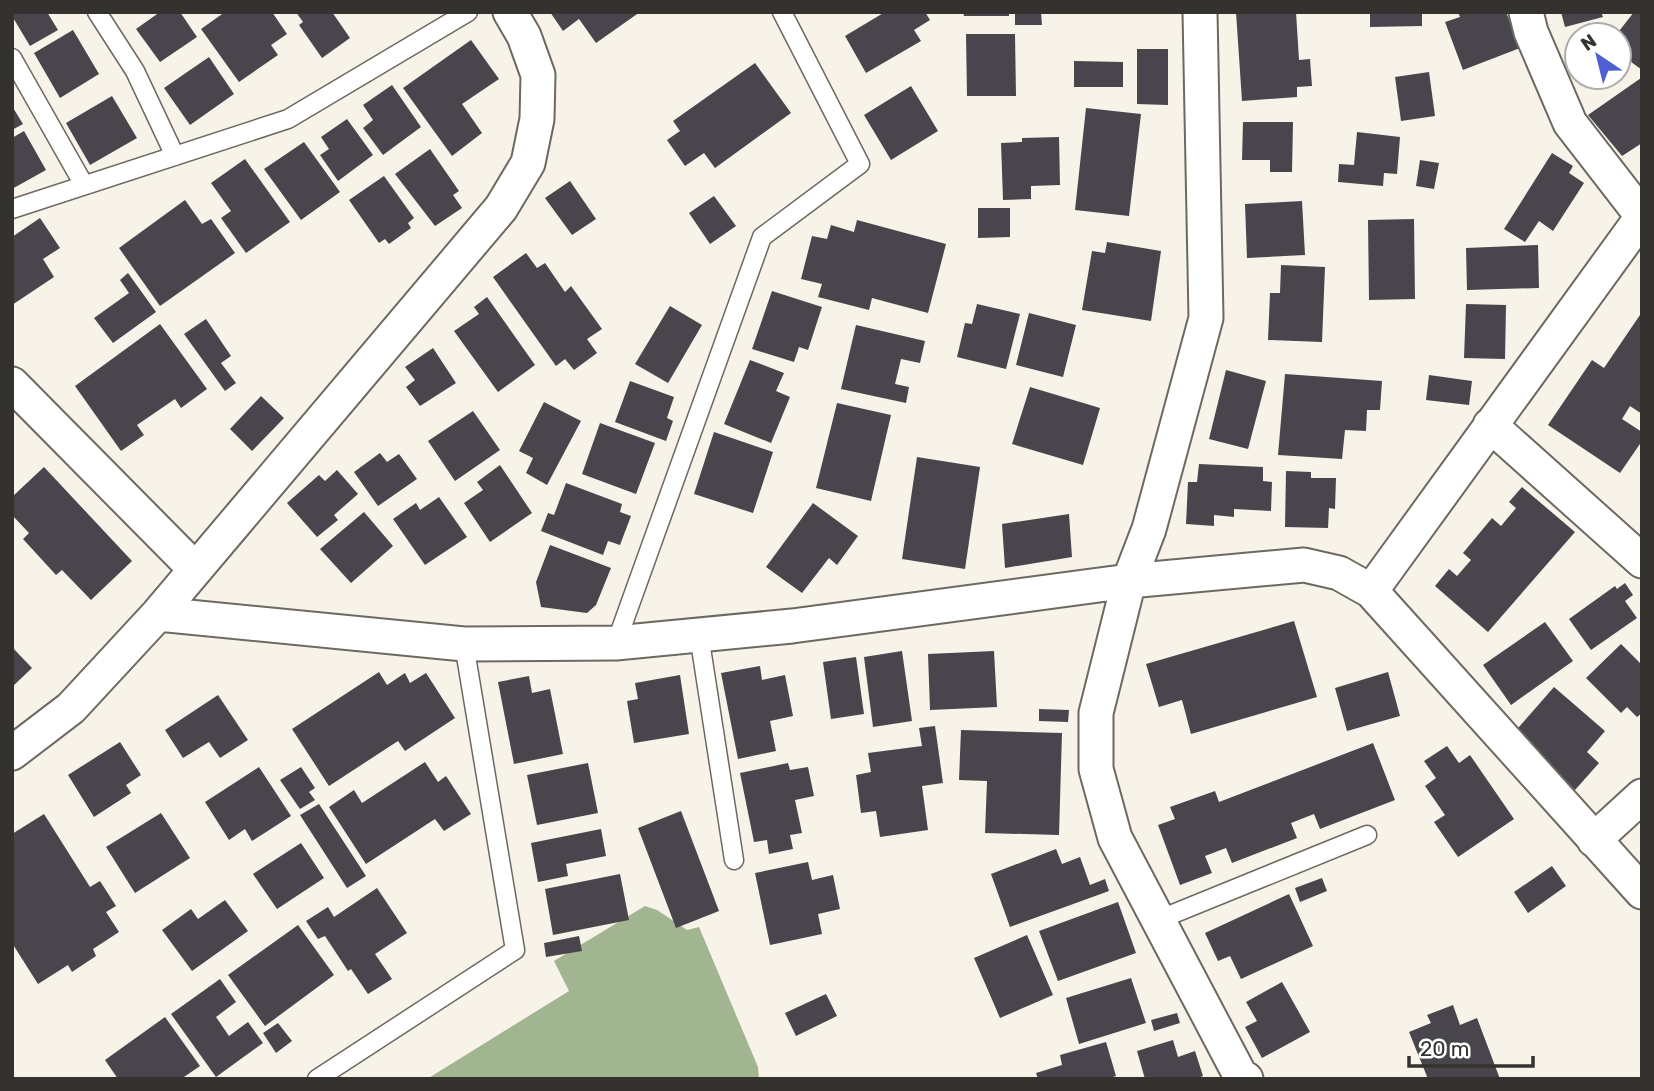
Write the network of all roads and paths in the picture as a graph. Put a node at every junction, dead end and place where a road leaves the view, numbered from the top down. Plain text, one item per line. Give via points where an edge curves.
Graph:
1 (97, 12) edge
2 (468, 12) edge
3 (510, 12) edge
4 (782, 12) edge
5 (1200, 12) edge
6 (1526, 12) edge
7 (12, 58) edge
8 (175, 156) junction
9 (84, 185) junction
10 (12, 209) edge
11 (1642, 217) edge
12 (12, 384) edge
13 (1490, 425) junction
14 (1642, 561) edge
15 (195, 569) junction
16 (1129, 582) junction
17 (1371, 591) junction
18 (158, 614) junction
19 (699, 635) junction
20 (616, 643) junction
21 (464, 644) junction
22 (12, 754) edge
23 (1642, 796) edge
24 (1367, 835) dead end
25 (1594, 839) junction
26 (734, 860) dead end
27 (1642, 892) edge
28 (1158, 920) junction
29 (1240, 1077) edge
30 (317, 1079) edge

1 - 8 lane via 135,71
2 - 8 lane via 288,119
3 - 15 street via 538,75 537,119 528,163 501,208
4 - 20 lane via 860,164 762,237
5 - 16 street via 1206,318 1149,529
6 - 11 street via 1570,122
7 - 9 lane
8 - 9 lane
9 - 10 lane
11 - 13 street
12 - 15 street
13 - 14 street
13 - 17 street
15 - 18 street
16 - 17 street via 1304,565 1339,573
16 - 19 street
16 - 28 street via 1096,713 1096,769 1115,838
17 - 25 street
18 - 21 street
18 - 22 street via 71,708
19 - 20 street
19 - 26 lane
20 - 21 street
21 - 30 lane via 515,950
23 - 25 street
24 - 28 lane
25 - 27 street
28 - 29 street

